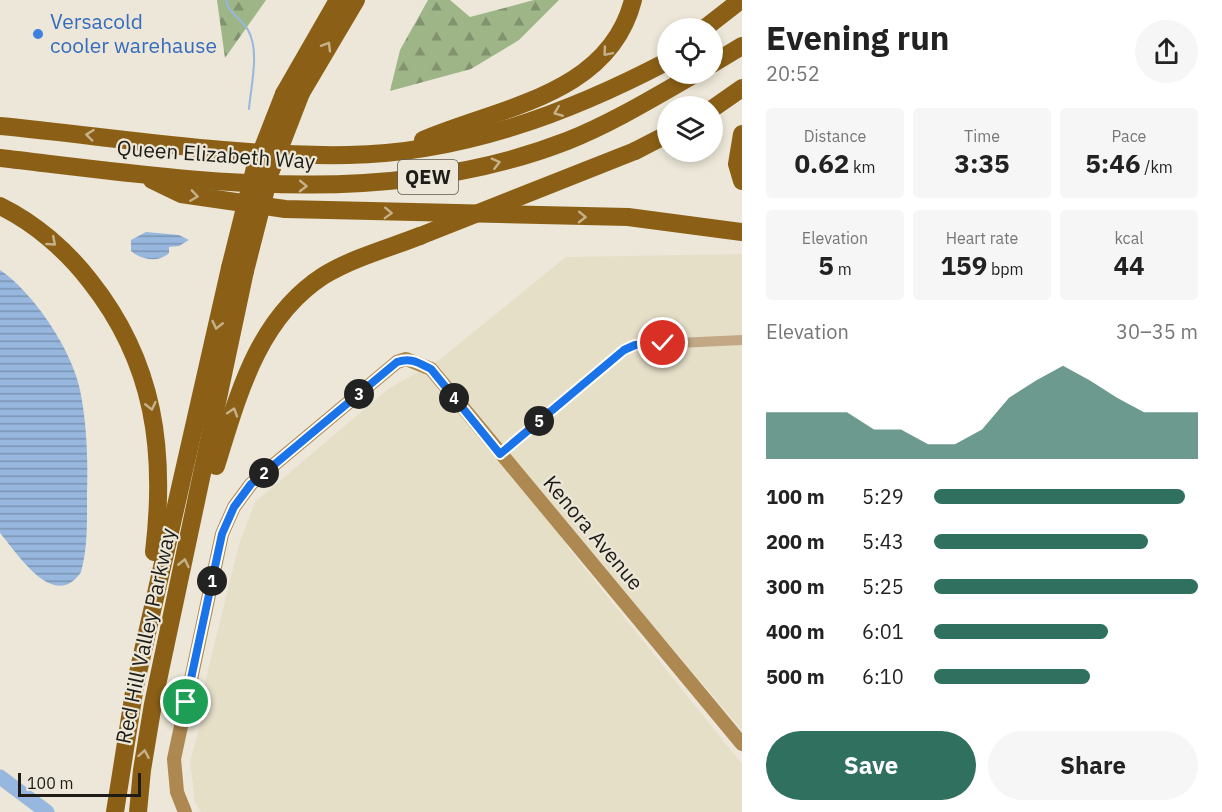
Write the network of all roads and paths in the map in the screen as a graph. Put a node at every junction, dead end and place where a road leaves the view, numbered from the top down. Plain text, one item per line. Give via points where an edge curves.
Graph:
1 (338, 0) edge
2 (356, 0) edge
3 (633, 0) edge
4 (741, 0) edge
5 (742, 13) edge
6 (718, 18) edge
7 (723, 26) edge
8 (742, 46) edge
9 (723, 57) edge
10 (657, 67) edge
11 (678, 84) edge
12 (742, 88) edge
13 (293, 94) junction
14 (723, 101) edge
15 (0, 126) edge
16 (742, 134) edge
17 (657, 140) edge
18 (399, 150) junction
19 (0, 158) edge
20 (140, 174) junction
21 (742, 181) edge
22 (0, 206) edge
23 (742, 232) edge
24 (238, 269) junction
25 (742, 340) edge
26 (500, 454) junction
27 (197, 506) junction
28 (151, 611) junction
29 (742, 744) edge
30 (115, 812) edge
31 (138, 812) edge
32 (185, 812) edge

1 - 13 highway
13 -> 2 highway
3 -> 18 highway via 619,36 596,65 575,79 523,104
4 - 6 highway
5 - 7 highway
8 - 9 highway
10 -> 18 highway, Queen Elizabeth Way / QEW via 545,117 490,134
20 -> 11 highway, Queen Elizabeth Way / QEW via 209,182 332,186 453,173 566,141 620,117
12 - 14 highway
13 - 24 highway, bridge
18 -> 15 highway, Queen Elizabeth Way / QEW via 350,155 299,154
16 - 21 highway via 737,164
27 -> 17 highway, bridge via 214,471 255,354 280,315 324,276
19 - 20 highway, Queen Elizabeth Way / QEW
20 -> 23 highway via 181,194 285,209 628,217
22 -> 28 highway via 47,237 77,264 110,306 140,365 152,408 160,483
24 - 27 highway
24 -> 28 highway
25 - 26 street via 635,345 624,350
26 - 29 street, Kenora Avenue
26 - 32 street, Kenora Avenue via 431,369 406,359 397,362 251,484 234,507 222,534 174,759 177,792
31 -> 27 highway, Red Hill Valley Parkway via 153,704
28 - 30 highway, Red Hill Valley Parkway

